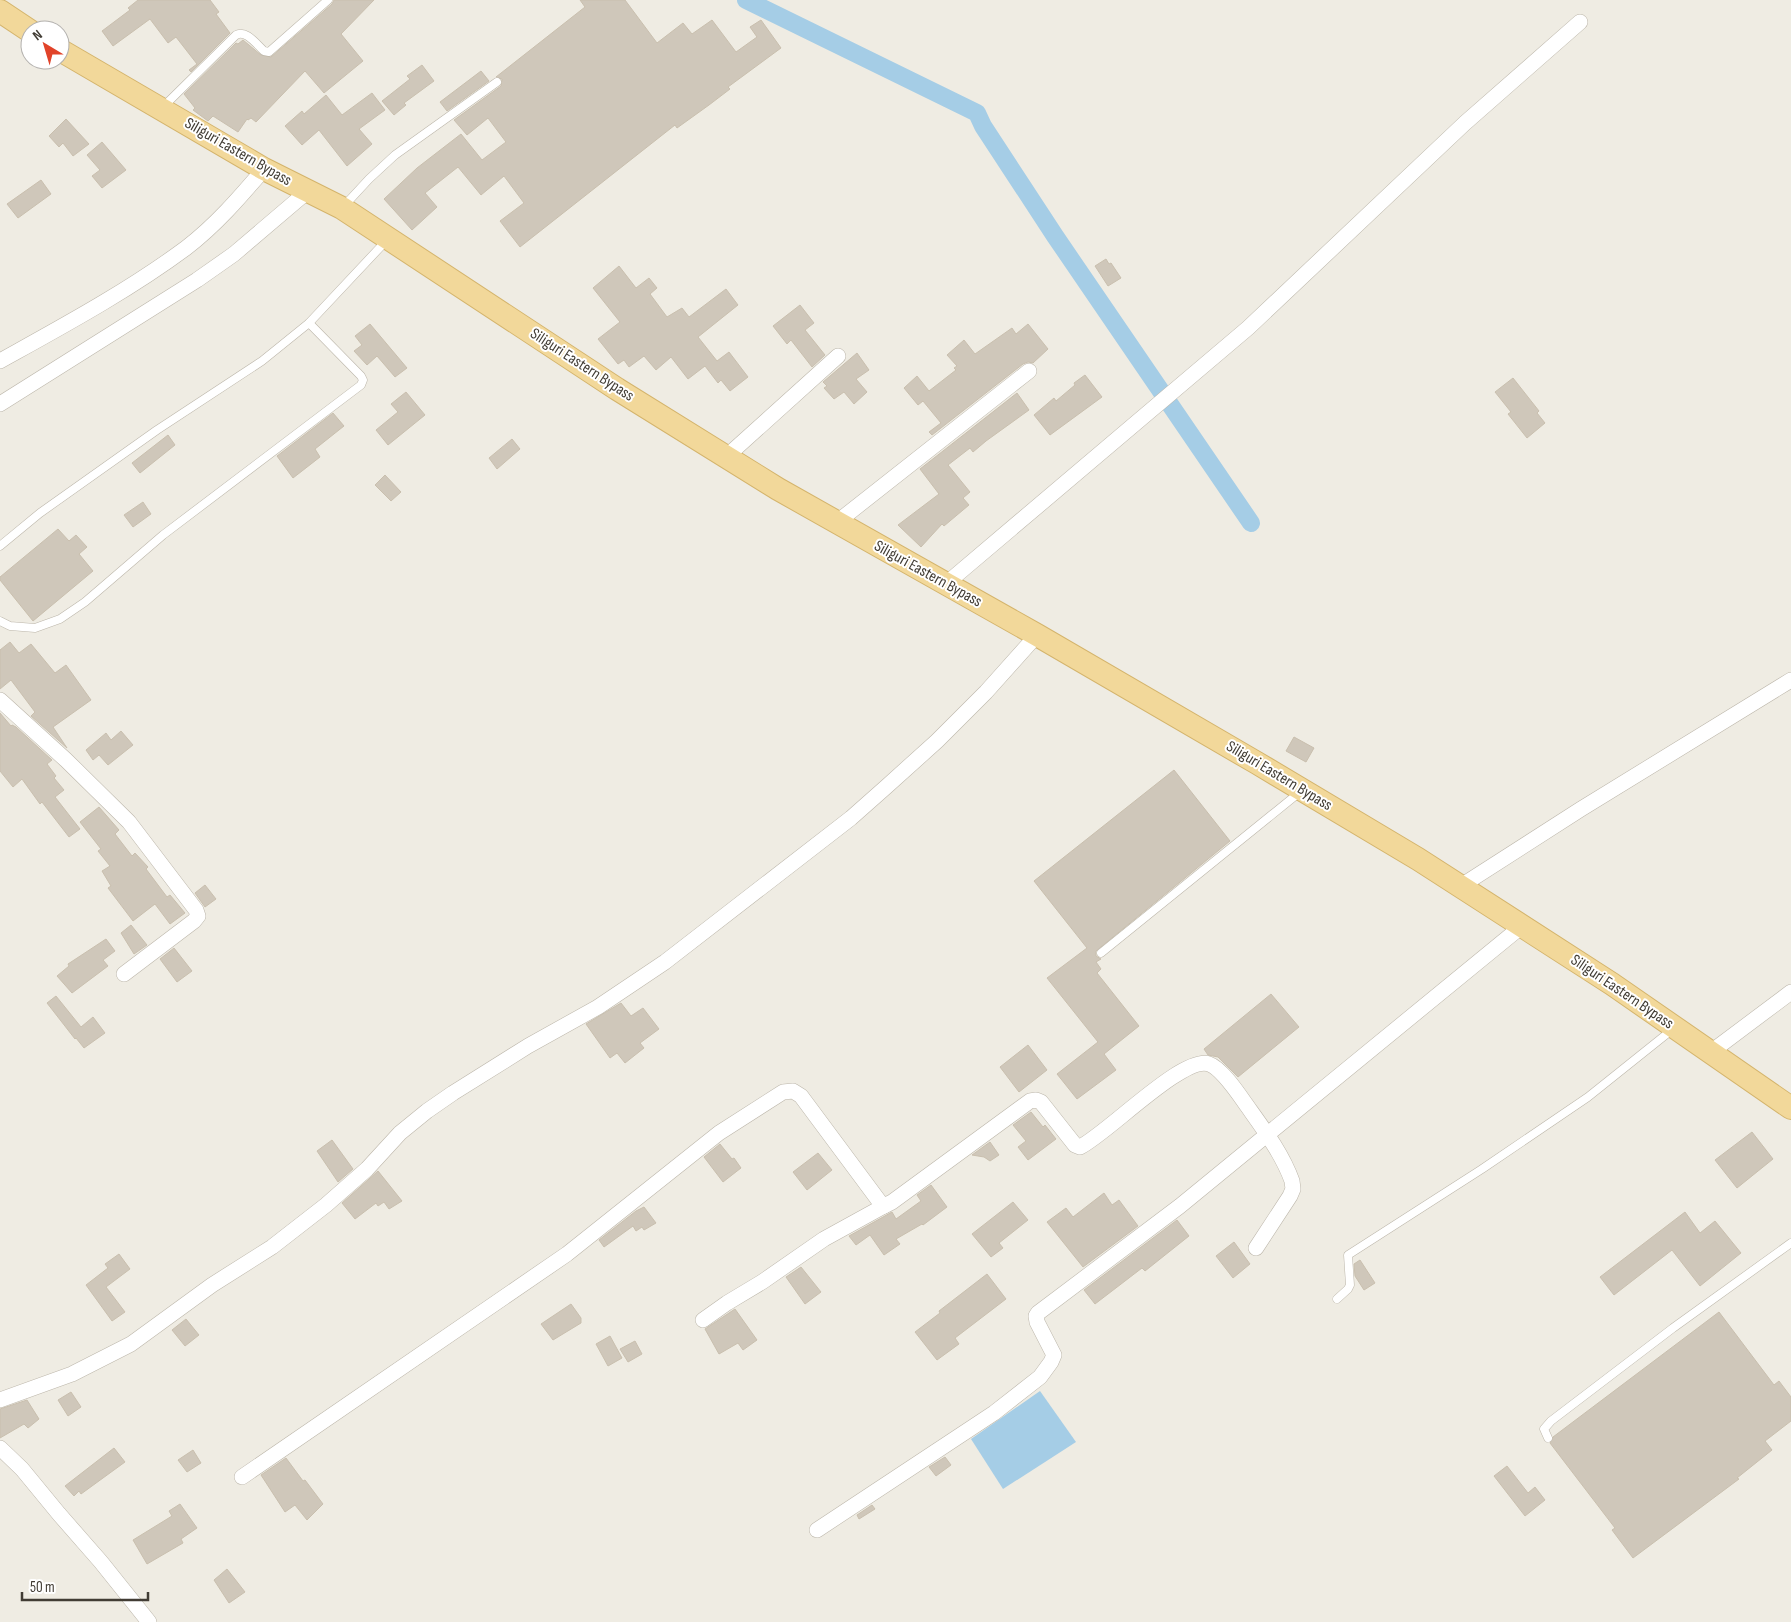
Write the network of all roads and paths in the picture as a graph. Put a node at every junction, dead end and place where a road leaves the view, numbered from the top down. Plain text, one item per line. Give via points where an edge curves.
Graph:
1 (328, 0) edge
2 (0, 11) edge
3 (1580, 22) dead end
4 (20, 24) edge
5 (70, 56) edge
6 (496, 82) dead end
7 (162, 108) junction
8 (264, 170) junction
9 (308, 191) junction
10 (342, 208) junction
11 (389, 237) junction
12 (310, 323) junction
13 (838, 356) dead end
14 (0, 361) edge
15 (1029, 371) dead end
16 (0, 404) edge
17 (726, 457) junction
18 (836, 523) junction
19 (0, 546) edge
20 (947, 583) junction
21 (0, 622) edge
22 (1037, 635) junction
23 (1791, 680) edge
24 (0, 700) edge
25 (1302, 790) junction
26 (1461, 886) junction
27 (1522, 926) junction
28 (1101, 952) dead end
29 (124, 974) dead end
30 (1791, 992) edge
31 (1675, 1028) junction
32 (1711, 1052) junction
33 (1791, 1108) edge
34 (1266, 1134) junction
35 (884, 1206) junction
36 (1791, 1244) edge
37 (1256, 1248) dead end
38 (1337, 1298) dead end
39 (703, 1320) dead end
40 (0, 1400) edge
41 (1548, 1438) dead end
42 (0, 1448) edge
43 (242, 1477) dead end
44 (817, 1530) dead end
45 (149, 1622) edge

1 - 7 lane via 269,52 240,33
2 - 4 main road
3 - 20 street via 1465,123 1248,328
5 - 7 main road, Siliguri Eastern Bypass
6 - 10 lane via 395,155
7 - 8 main road, Siliguri Eastern Bypass
8 - 9 main road, Siliguri Eastern Bypass
8 - 14 street via 225,213 187,247 142,279
9 - 10 main road, Siliguri Eastern Bypass
9 - 16 street via 234,254 197,280
10 - 11 main road, Siliguri Eastern Bypass
11 - 12 lane
11 - 17 main road, Siliguri Eastern Bypass
12 - 19 lane via 262,361 149,435 40,513
12 - 21 lane via 361,376 361,385 163,535 85,602 60,619 35,628
13 - 17 street
15 - 18 street
17 - 18 main road, Siliguri Eastern Bypass
18 - 20 main road, Siliguri Eastern Bypass
20 - 22 main road, Siliguri Eastern Bypass
22 - 25 main road, Siliguri Eastern Bypass
22 - 40 street via 938,741 886,787 665,962 598,1007 452,1093 400,1133 367,1169 280,1241 131,1344 72,1374
23 - 26 street
24 - 29 street via 128,822 196,910 198,916 194,921
25 - 26 main road, Siliguri Eastern Bypass
25 - 28 lane
26 - 27 main road, Siliguri Eastern Bypass
27 - 31 main road, Siliguri Eastern Bypass
27 - 34 street
30 - 32 street
31 - 32 main road, Siliguri Eastern Bypass
31 - 38 lane via 1588,1097 1348,1255 1350,1285
32 - 33 main road, Siliguri Eastern Bypass
34 - 35 street via 1219,1071 1210,1064 1199,1063 1176,1075 1080,1147 1041,1102 1030,1101
34 - 37 street via 1289,1173 1293,1189
34 - 44 street via 1180,1206 1038,1313 1037,1322 1054,1354 1040,1377 994,1413
35 - 39 street via 818,1243
35 - 43 street via 802,1096 793,1091 783,1092 718,1133 567,1254
36 - 41 lane via 1551,1421 1544,1429
42 - 45 street via 22,1468

